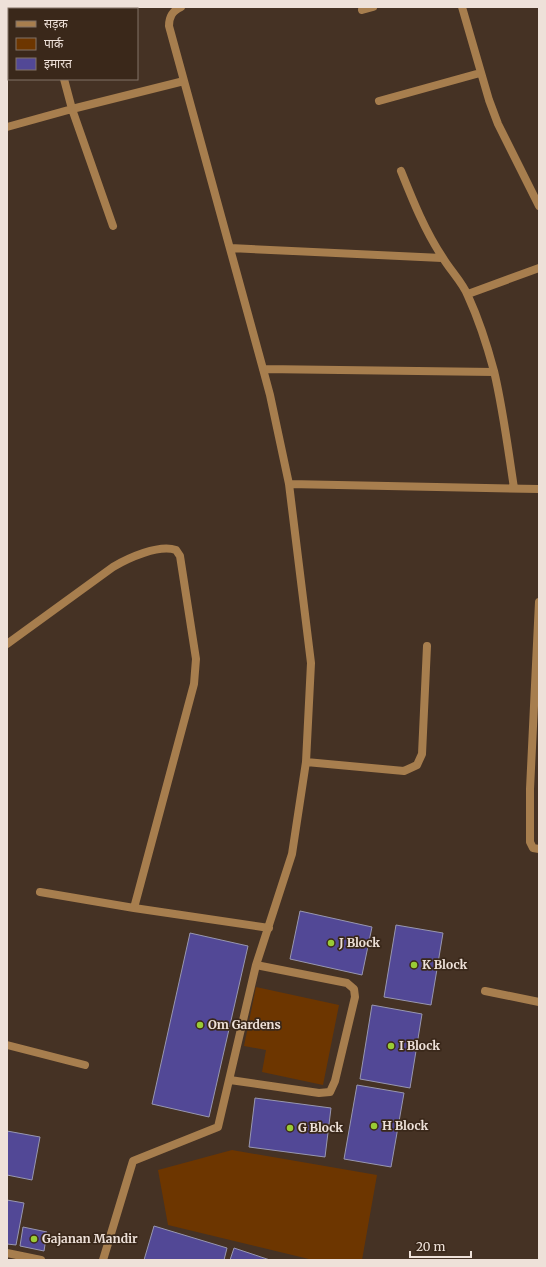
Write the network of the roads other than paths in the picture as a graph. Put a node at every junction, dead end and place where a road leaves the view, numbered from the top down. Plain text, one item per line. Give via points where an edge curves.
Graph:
1 (181, 7) edge
2 (373, 7) edge
3 (462, 7) edge
4 (362, 10) dead end
5 (480, 73) junction
6 (64, 80) edge
7 (184, 81) junction
8 (379, 101) dead end
9 (72, 109) junction
10 (7, 127) edge
11 (401, 171) dead end
12 (539, 206) edge
13 (113, 226) dead end
14 (230, 248) junction
15 (442, 258) junction
16 (539, 268) edge
17 (468, 294) junction
18 (263, 369) junction
19 (494, 372) junction
20 (289, 484) junction
21 (514, 488) junction
22 (539, 489) edge
23 (539, 602) edge
24 (7, 644) edge
25 (427, 646) dead end
26 (306, 762) junction
27 (539, 849) edge
28 (40, 892) dead end
29 (134, 908) junction
30 (269, 928) junction
31 (256, 966) junction
32 (485, 990) dead end
33 (539, 1002) edge
34 (7, 1045) edge
35 (85, 1065) dead end
36 (230, 1080) junction
37 (7, 1253) edge
38 (41, 1260) edge
39 (102, 1260) edge

1 - 7 street via 171,14 169,26
2 - 4 street
3 - 5 street
5 - 8 street
5 - 12 street via 498,124
6 - 9 street
7 - 9 street
7 - 14 street
9 - 10 street
9 - 13 street
11 - 15 street via 418,214
14 - 15 street
14 - 18 street
15 - 17 street
16 - 17 street
17 - 19 street
18 - 19 street
18 - 20 street
19 - 21 street
20 - 21 street
20 - 26 street via 311,663
21 - 22 street
23 - 27 street via 530,842 533,848
24 - 29 street via 124,560 166,548 176,550 180,556 196,672
25 - 26 street via 422,754 417,765 404,771
26 - 30 street via 292,854
28 - 29 street
29 - 30 street
30 - 31 street
31 - 36 street
31 - 36 street via 347,983 354,989 355,997 330,1092 319,1093
32 - 33 street
34 - 35 street
36 - 39 street via 218,1127 133,1161
37 - 38 street

